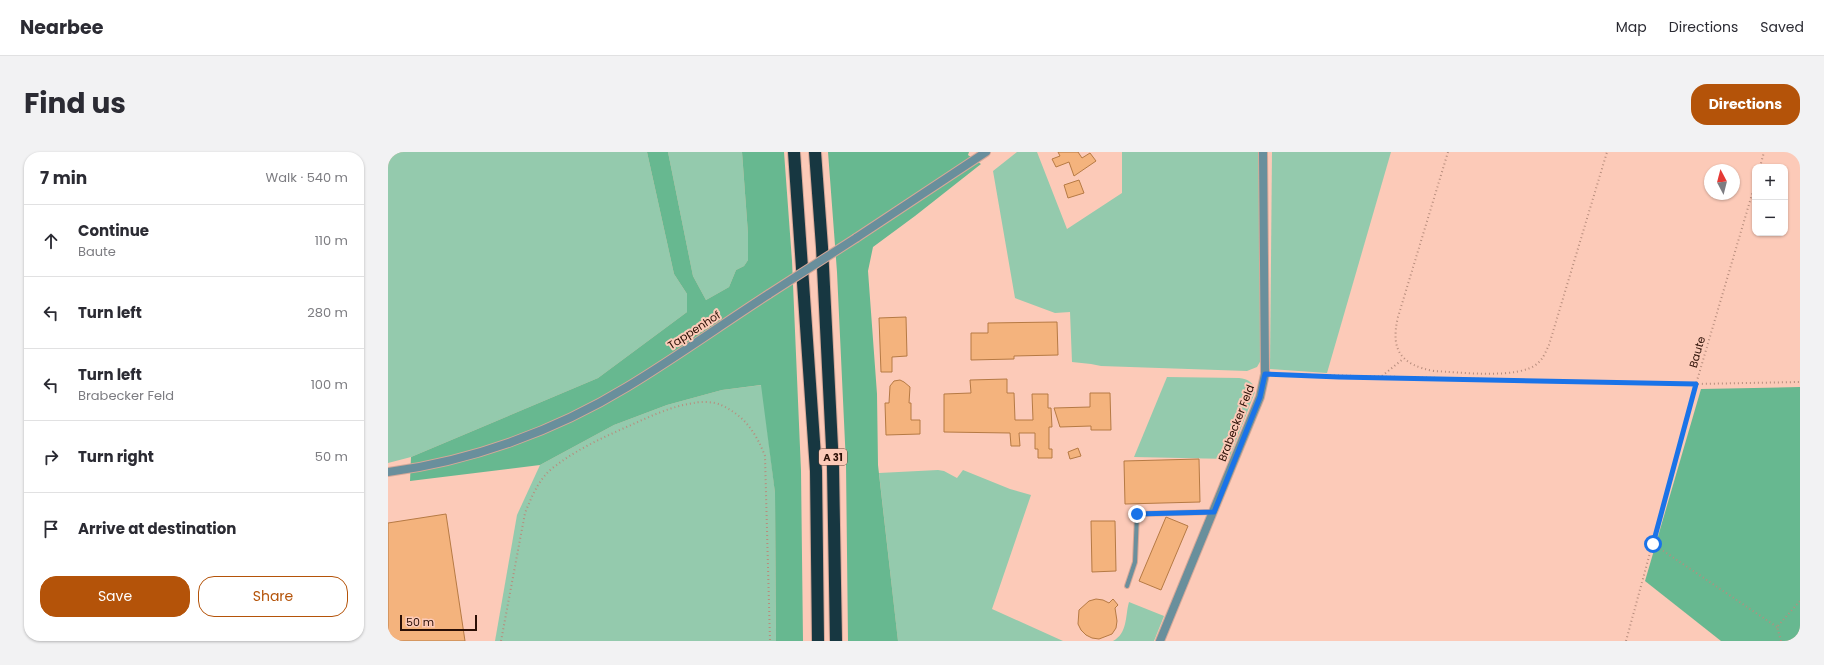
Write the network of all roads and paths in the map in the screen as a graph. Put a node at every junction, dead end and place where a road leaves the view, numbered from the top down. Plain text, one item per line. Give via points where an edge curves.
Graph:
1 (794, 152) edge
2 (815, 152) edge
3 (986, 152) edge
4 (1263, 152) edge
5 (1448, 152) edge
6 (1607, 152) edge
7 (1764, 152) edge
8 (1761, 164) edge
9 (1752, 194) edge
10 (1403, 358) junction
11 (1265, 374) junction
12 (1381, 377) junction
13 (1800, 382) edge
14 (1696, 384) junction
15 (388, 472) edge
16 (1214, 512) junction
17 (1653, 544) junction
18 (1127, 586) dead end
19 (1800, 601) edge
20 (1777, 627) junction
21 (501, 641) edge
22 (770, 641) edge
23 (818, 641) edge
24 (836, 641) edge
25 (1160, 641) edge
26 (1626, 641) edge
27 (1781, 641) edge

1 - 23 highway, A 31 via 816,472
2 - 24 highway, A 31 via 833,467
3 - 15 street, Tappenhof, bridge via 626,388 555,425 477,454
4 - 11 street, Brabecker Feld
5 - 10 path via 1394,330 1397,349
6 - 10 path via 1549,345 1538,363 1512,374 1423,369
7 - 8 path
9 - 14 path, Baute
10 - 12 path
11 - 12 path
11 - 16 street, Brabecker Feld via 1260,397
12 - 14 path
13 - 14 path
14 - 17 path, Baute
16 - 18 lane via 1137,514 1135,562
16 - 25 street, Brabecker Feld
17 - 20 path
17 - 26 path, Baute
19 - 20 path
20 - 27 path
21 - 22 path via 525,513 543,477 553,467 593,442 656,414 695,402 720,404 742,417 758,439 766,456

